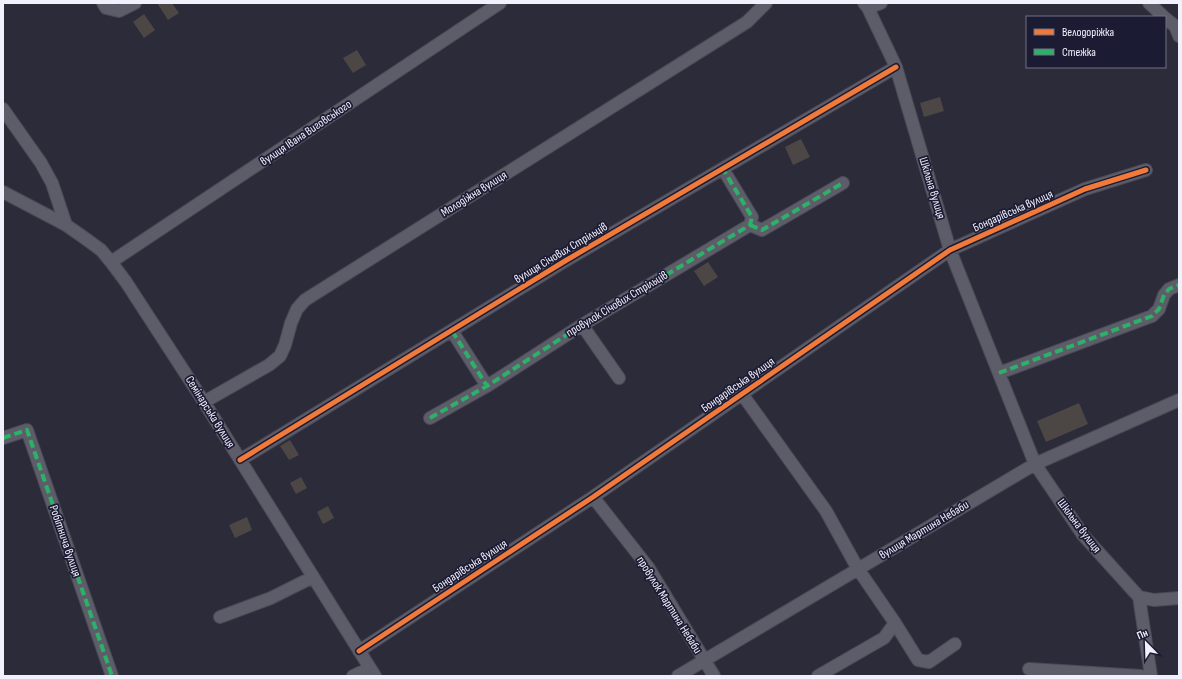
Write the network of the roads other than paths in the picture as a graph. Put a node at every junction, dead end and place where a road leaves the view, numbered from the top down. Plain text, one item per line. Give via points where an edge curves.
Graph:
1 (102, 3) edge
2 (135, 3) edge
3 (500, 3) edge
4 (766, 3) edge
5 (881, 3) edge
6 (1148, 3) edge
7 (866, 5) edge
8 (1163, 16) edge
9 (1166, 19) edge
10 (1179, 36) edge
11 (896, 67) junction
12 (3, 109) edge
13 (723, 169) junction
14 (1146, 170) dead end
15 (843, 183) dead end
16 (3, 192) edge
17 (66, 225) junction
18 (750, 225) junction
19 (950, 250) junction
20 (111, 262) junction
21 (1179, 285) edge
22 (582, 325) junction
23 (452, 331) junction
24 (999, 373) junction
25 (619, 378) dead end
26 (486, 386) junction
27 (742, 394) junction
28 (1179, 400) edge
29 (204, 402) junction
30 (430, 418) dead end
31 (3, 438) edge
32 (240, 460) junction
33 (1035, 464) junction
34 (593, 497) junction
35 (858, 569) junction
36 (314, 577) junction
37 (1139, 597) junction
38 (1179, 598) edge
39 (220, 617) dead end
40 (895, 623) junction
41 (955, 644) dead end
42 (359, 651) junction
43 (704, 660) junction
44 (1029, 669) dead end
45 (372, 672) edge
46 (112, 676) edge
47 (353, 676) edge
48 (678, 676) edge
49 (714, 676) edge
50 (818, 676) edge
51 (1141, 676) edge
52 (1151, 676) edge

1 - 2 street via 106,8 119,11
3 - 20 street, вулиця Івана Виговського
4 - 29 street, Молодіжна вулиця via 748,22 305,300 297,309 280,356
5 - 7 street
6 - 8 street
7 - 11 street, Шкільна вулиця
9 - 10 street via 1175,26
11 - 13 street, вулиця Січових Стрільців
11 - 19 street, Шкільна вулиця
12 - 17 street via 52,183
13 - 18 street via 752,217
13 - 23 street, вулиця Січових Стрільців
14 - 19 street, Бондарівська вулиця via 1085,189
15 - 18 street via 762,230
16 - 17 street, Семінарська вулиця
17 - 20 street, Семінарська вулиця via 101,250
18 - 22 street, провулок Січових Стрільців
19 - 24 street, Шкільна вулиця
19 - 27 street, Бондарівська вулиця
20 - 29 street, Семінарська вулиця
21 - 24 street via 1169,289 1159,309 1152,316
22 - 25 street
22 - 26 street, провулок Січових Стрільців
23 - 26 street
23 - 32 street, вулиця Січових Стрільців
24 - 33 street, Шкільна вулиця
26 - 30 street, провулок Січових Стрільців
27 - 34 street, Бондарівська вулиця
27 - 35 street via 826,511
28 - 33 street, вулиця Мартина Небаби
29 - 32 street, Семінарська вулиця
31 - 46 street, Робітнича вулиця via 27,430
32 - 36 street, Семінарська вулиця
33 - 35 street, вулиця Мартина Небаби
33 - 37 street, Шкільна вулиця via 1083,536
34 - 42 street, Бондарівська вулиця
34 - 43 street, провулок Мартина Небаби via 648,567
35 - 40 street
35 - 43 street, вулиця Мартина Небаби
36 - 39 street via 271,598
36 - 42 street, Семінарська вулиця
37 - 38 street via 1154,600
37 - 52 street
40 - 41 street via 918,660 930,662
40 - 50 street via 884,638
42 - 45 street, Семінарська вулиця
43 - 48 street, вулиця Мартина Небаби
43 - 49 street, провулок Мартина Небаби
44 - 51 street
45 - 47 street

